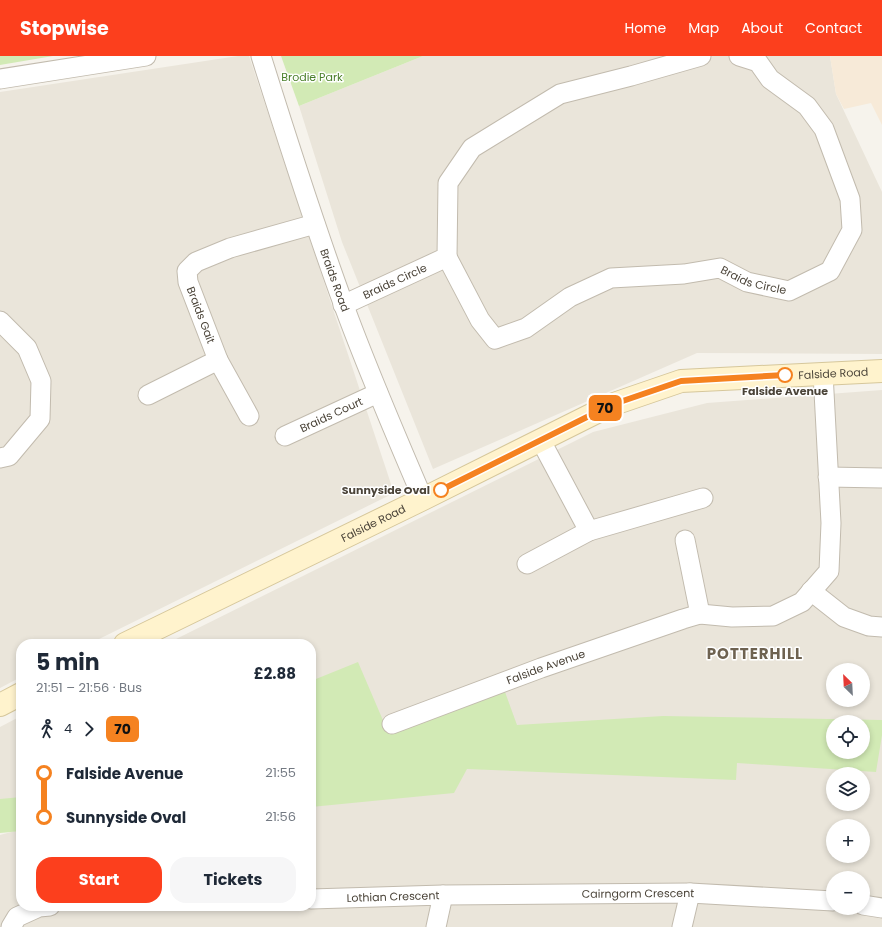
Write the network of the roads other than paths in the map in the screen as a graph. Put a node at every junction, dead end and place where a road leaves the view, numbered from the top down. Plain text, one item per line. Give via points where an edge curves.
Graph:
1 (146, 56) edge
2 (261, 56) edge
3 (701, 56) edge
4 (739, 56) edge
5 (0, 79) edge
6 (315, 224) junction
7 (446, 257) junction
8 (343, 304) junction
9 (0, 321) edge
10 (218, 360) junction
11 (882, 371) edge
12 (823, 373) junction
13 (378, 393) junction
14 (148, 396) dead end
15 (249, 416) dead end
16 (285, 436) dead end
17 (542, 440) junction
18 (0, 458) edge
19 (828, 477) junction
20 (882, 478) edge
21 (703, 498) dead end
22 (423, 499) junction
23 (589, 531) junction
24 (685, 540) dead end
25 (527, 564) dead end
26 (811, 591) junction
27 (700, 614) junction
28 (882, 627) edge
29 (135, 639) edge
30 (16, 697) edge
31 (0, 705) edge
32 (392, 724) dead end
33 (690, 893) junction
34 (443, 895) junction
35 (316, 899) edge
36 (826, 901) edge
37 (870, 906) edge
38 (882, 908) edge
39 (32, 911) edge
40 (11, 927) edge
41 (436, 927) edge
42 (682, 927) edge

1 - 5 street
2 - 6 street, Braids Road
3 - 7 street, Braids Circle via 560,94 472,148 448,183
4 - 7 street, Braids Circle via 758,62 770,79 807,106 824,129 850,199 852,230 830,271 789,291 747,282 720,268 684,274 611,278 570,298 526,328 495,339 480,320
6 - 8 street, Braids Road
6 - 10 street, Braids Gait via 230,248 196,262 187,271 188,282
7 - 8 street, Braids Circle
8 - 13 street, Braids Road
9 - 18 street via 27,348 41,381 40,419 9,456
10 - 14 street
10 - 15 street, Braids Gait
11 - 12 street, Falside Road
12 - 17 street, Falside Road via 681,381 611,405
12 - 19 street, Falside Avenue
13 - 16 street, Braids Court
13 - 22 street, Braids Road
17 - 22 street, Falside Road
17 - 23 street
19 - 20 street
19 - 26 street, Falside Avenue via 831,523 829,571
21 - 23 street
22 - 29 street, Falside Road
23 - 25 street
24 - 27 street
26 - 27 street, Falside Avenue via 802,602 773,616 732,617
26 - 28 street via 844,617 869,626
27 - 32 street, Falside Avenue via 541,668
30 - 31 street
33 - 34 street, Cairngorm Crescent
33 - 36 street, Cairngorm Crescent
33 - 42 street
34 - 35 street, Lothian Crescent
34 - 41 street, Lothian Crescent
37 - 38 street
39 - 40 street via 17,917

